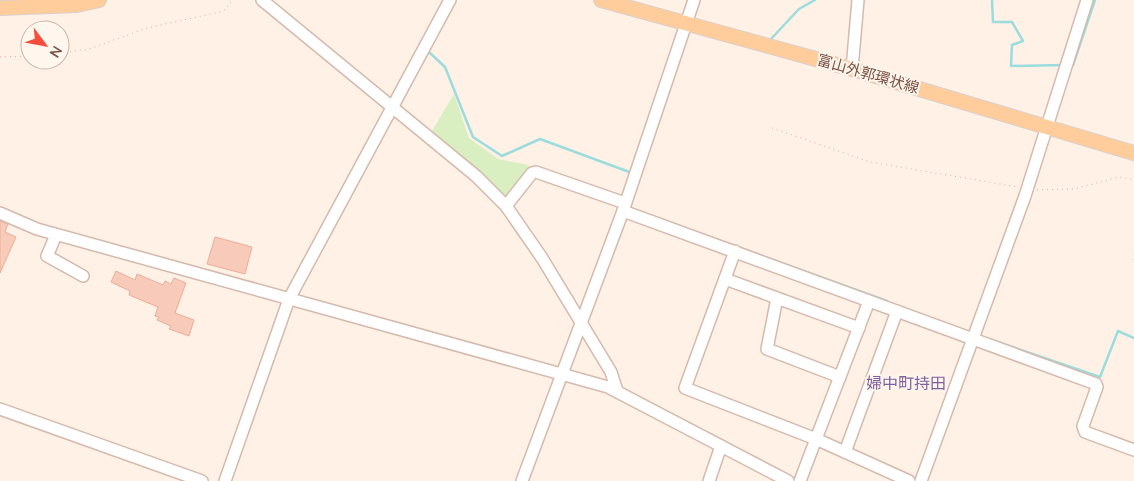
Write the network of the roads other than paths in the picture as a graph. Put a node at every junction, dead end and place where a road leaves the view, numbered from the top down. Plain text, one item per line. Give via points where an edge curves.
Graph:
1 (99, 0) edge
2 (262, 0) edge
3 (450, 0) edge
4 (600, 0) edge
5 (694, 0) edge
6 (858, 0) edge
7 (1087, 0) edge
8 (0, 8) edge
9 (687, 24) junction
10 (852, 69) junction
11 (393, 108) junction
12 (1046, 126) junction
13 (1134, 153) edge
14 (506, 206) junction
15 (624, 207) junction
16 (0, 213) edge
17 (56, 235) junction
18 (735, 251) junction
19 (83, 276) dead end
20 (725, 279) junction
21 (776, 298) junction
22 (289, 299) junction
23 (869, 301) junction
24 (897, 311) junction
25 (582, 323) junction
26 (859, 328) junction
27 (972, 340) junction
28 (562, 372) junction
29 (840, 377) junction
30 (617, 392) junction
31 (0, 409) edge
32 (816, 439) junction
33 (721, 446) junction
34 (1134, 450) edge
35 (845, 452) junction
36 (202, 481) edge
37 (225, 481) edge
38 (522, 481) edge
39 (709, 481) edge
40 (788, 481) edge
41 (800, 481) edge
42 (909, 481) edge
43 (921, 481) edge

1 - 8 main road via 77,5
2 - 11 street
3 - 11 street
4 - 9 main road, 富山外郭環状線
5 - 9 street
6 - 10 street
7 - 12 street
9 - 10 main road, 富山外郭環状線
9 - 15 street
10 - 12 main road, 富山外郭環状線
11 - 14 street via 476,176
11 - 22 street
12 - 13 main road, 富山外郭環状線
12 - 27 street via 1027,189
14 - 15 street via 536,172
14 - 25 street
15 - 18 street
15 - 25 street
16 - 17 street
17 - 19 street via 47,256
17 - 22 street
18 - 20 street
18 - 23 street
20 - 21 street
20 - 32 street via 684,388
21 - 26 street
21 - 29 street via 767,349
22 - 28 street
22 - 37 street
23 - 24 street
23 - 26 street
24 - 27 street
24 - 35 street
25 - 28 street
25 - 30 street via 615,380
26 - 29 street
27 - 34 street via 1096,384 1083,426 1085,432
27 - 43 street
28 - 30 street
28 - 38 street
29 - 32 street
30 - 33 street
31 - 36 street
32 - 35 street
32 - 41 street
33 - 39 street
33 - 40 street
35 - 42 street

